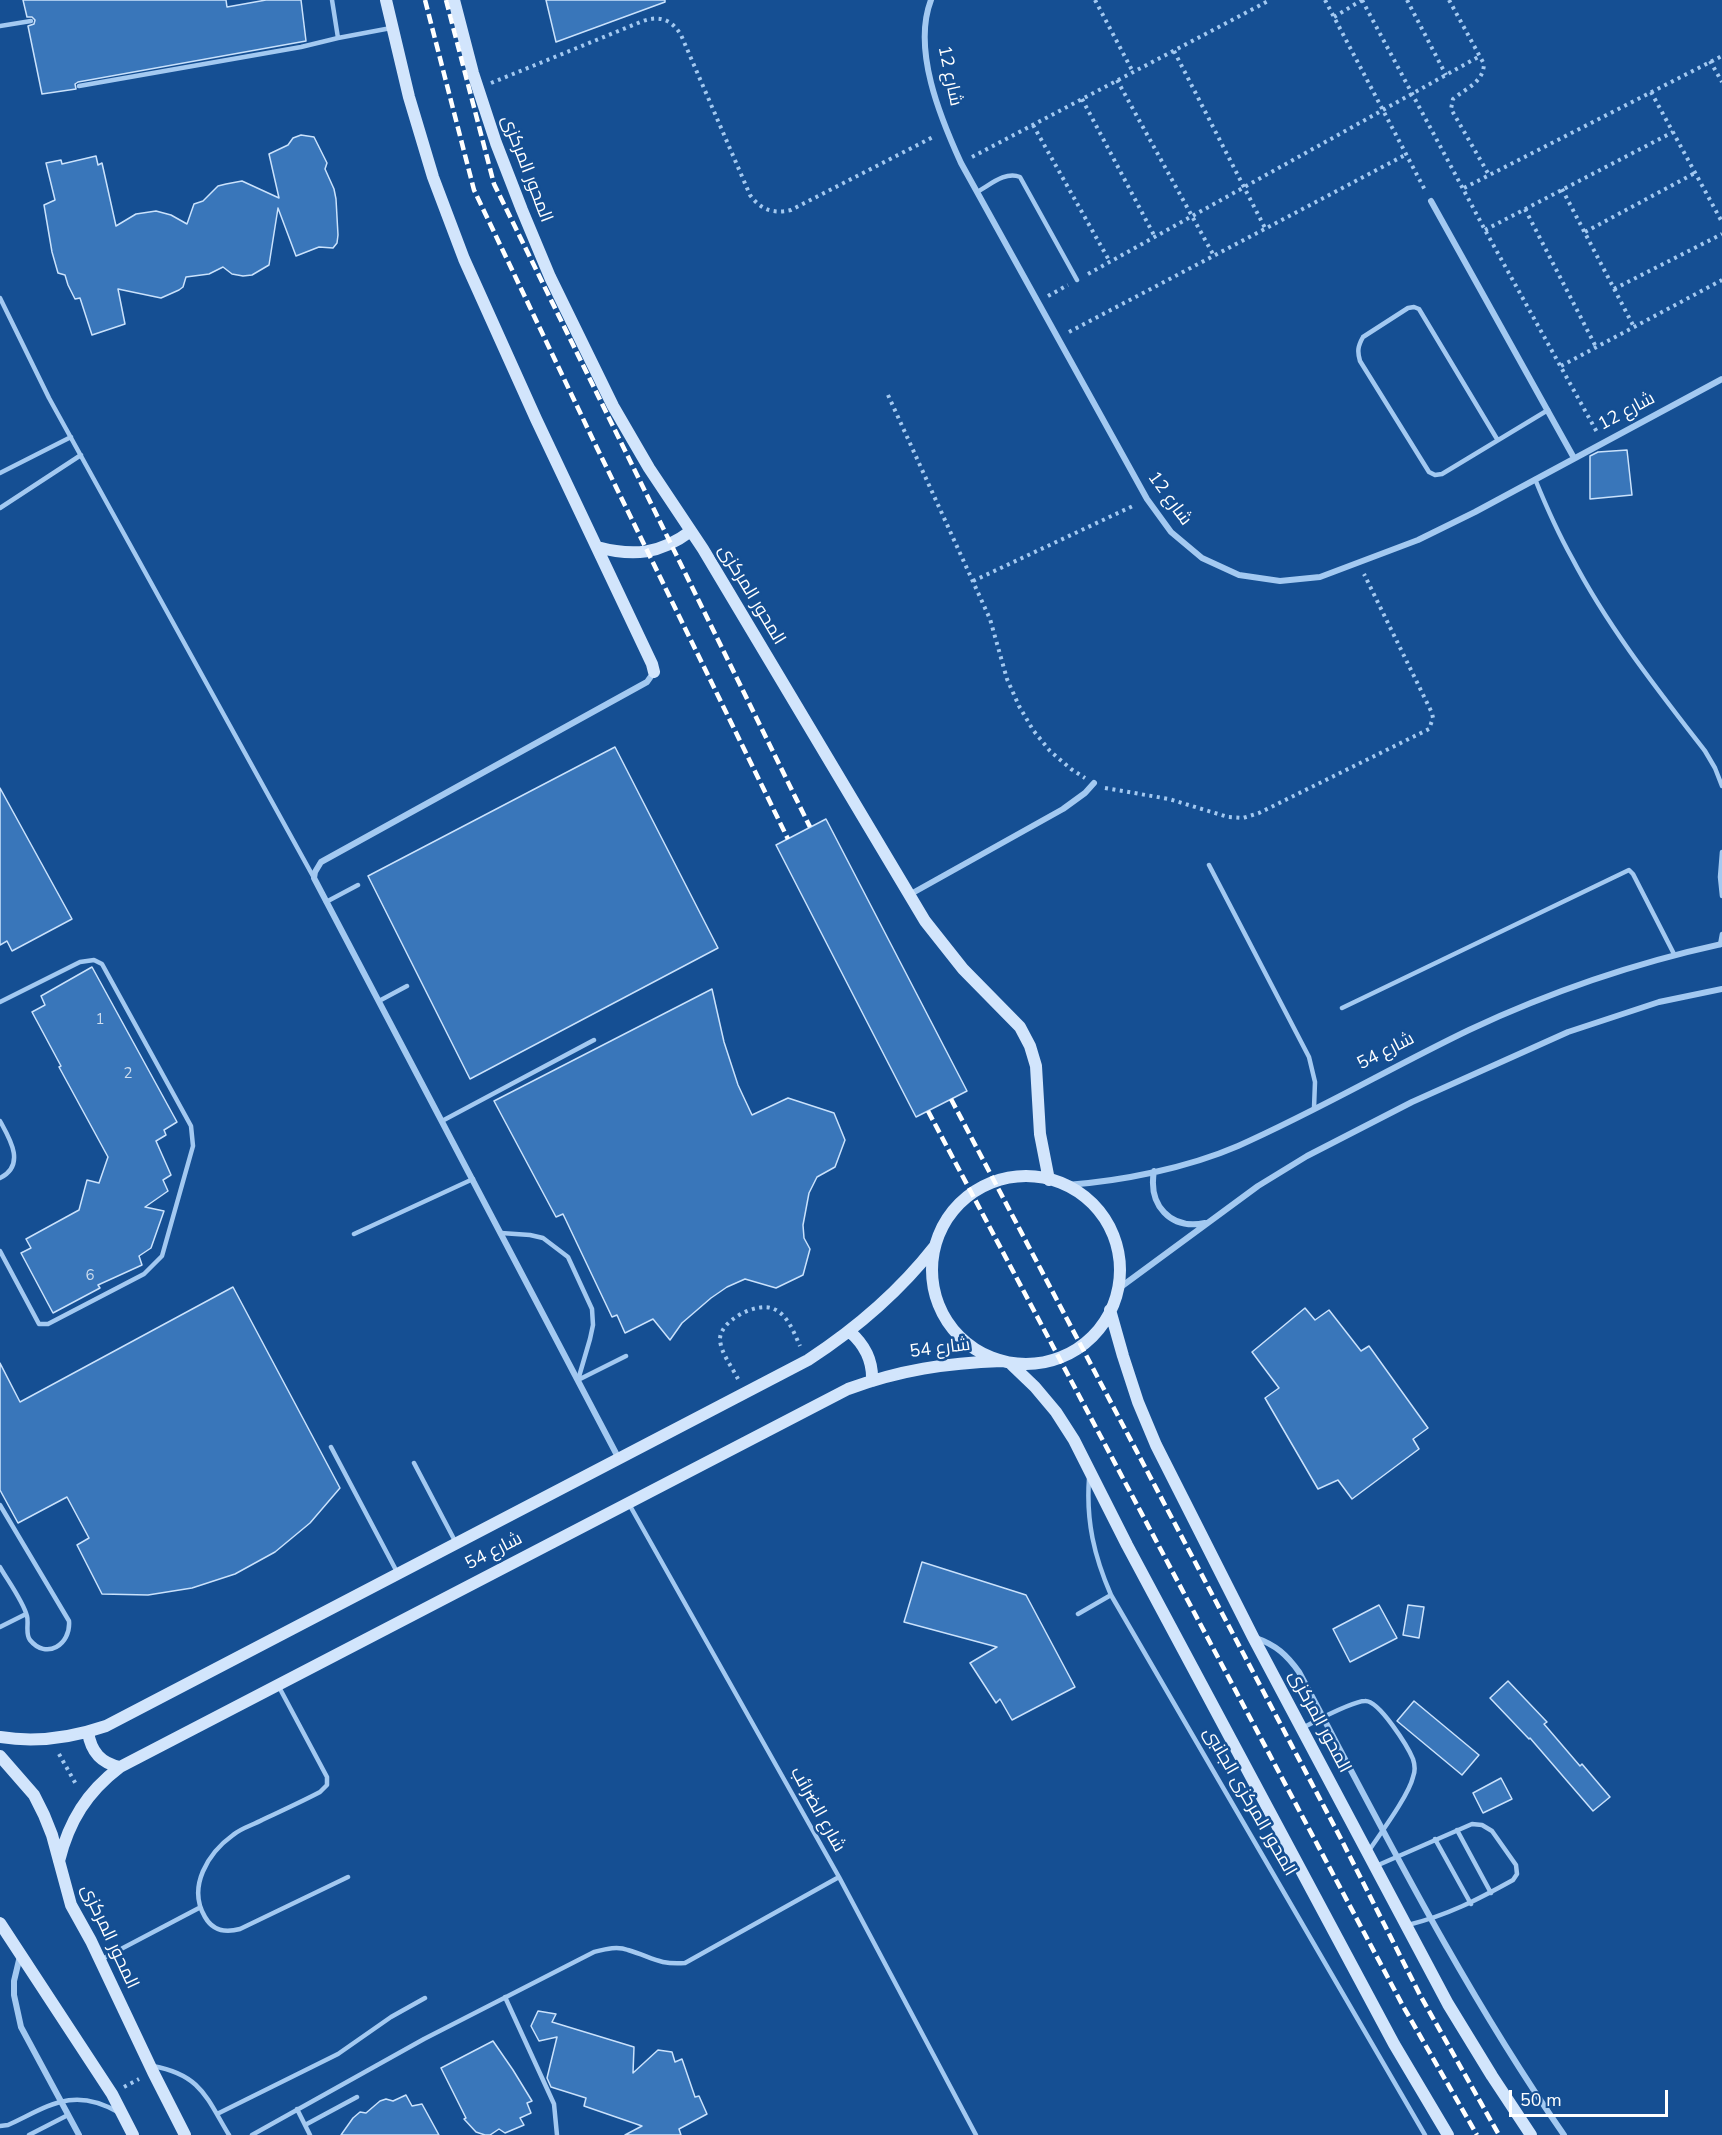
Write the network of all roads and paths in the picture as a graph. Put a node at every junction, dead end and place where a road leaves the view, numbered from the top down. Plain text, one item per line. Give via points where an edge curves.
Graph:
1 (332, 0) edge
2 (386, 0) edge
3 (454, 0) edge
4 (931, 0) edge
5 (1095, 0) edge
6 (1270, 0) edge
7 (1325, 0) edge
8 (1362, 0) edge
9 (1407, 0) edge
10 (1449, 0) edge
11 (1334, 17) junction
12 (31, 21) dead end
13 (0, 26) edge
14 (391, 28) junction
15 (338, 38) junction
16 (1174, 51) junction
17 (1480, 56) junction
18 (1722, 56) edge
19 (1710, 62) junction
20 (1133, 72) junction
21 (1446, 75) junction
22 (1117, 80) junction
23 (1721, 80) edge
24 (80, 86) dead end
25 (478, 88) junction
26 (1651, 92) junction
27 (1413, 93) junction
28 (1082, 99) junction
29 (1383, 110) junction
30 (1033, 125) junction
31 (946, 130) junction
32 (1673, 132) junction
33 (1407, 154) junction
34 (961, 163) junction
35 (1695, 173) junction
36 (1489, 174) junction
37 (1244, 187) junction
38 (1464, 188) junction
39 (1562, 189) junction
40 (977, 192) junction
41 (1431, 201) joint
42 (1525, 209) junction
43 (1192, 216) junction
44 (1722, 222) edge
45 (1265, 228) junction
46 (1485, 230) junction
47 (1585, 232) junction
48 (1722, 234) edge
49 (1155, 237) junction
50 (1214, 256) junction
51 (1110, 262) junction
52 (1077, 280) junction
53 (1722, 280) edge
54 (1614, 289) junction
55 (0, 298) edge
56 (1037, 302) junction
57 (1634, 327) junction
58 (1058, 338) junction
59 (1596, 347) junction
60 (1561, 366) junction
61 (1722, 379) edge
62 (888, 395) dead end
63 (1548, 410) junction
64 (71, 437) junction
65 (1497, 439) junction
66 (1603, 442) junction
67 (81, 455) junction
68 (1574, 458) junction
69 (0, 473) edge
70 (1535, 479) junction
71 (1147, 499) junction
72 (0, 508) edge
73 (692, 531) junction
74 (597, 546) junction
75 (1358, 563) junction
76 (973, 581) junction
77 (654, 672) joint
78 (1094, 783) junction
79 (1722, 786) edge
80 (1722, 852) edge
81 (1209, 865) dead end
82 (314, 878) junction
83 (358, 885) dead end
84 (909, 896) junction
85 (1722, 896) edge
86 (326, 902) junction
87 (1722, 934) edge
88 (1721, 945) edge
89 (1674, 954) junction
90 (407, 986) dead end
91 (1722, 989) edge
92 (379, 1001) junction
93 (0, 1002) edge
94 (1342, 1008) dead end
95 (594, 1040) dead end
96 (1314, 1108) junction
97 (0, 1121) edge
98 (442, 1122) junction
99 (1154, 1171) junction
100 (0, 1178) edge
101 (473, 1179) junction
102 (1049, 1180) junction
103 (1067, 1185) junction
104 (1207, 1222) junction
105 (501, 1233) junction
106 (354, 1234) dead end
107 (935, 1246) junction
108 (0, 1251) edge
109 (1118, 1289) junction
110 (1110, 1310) junction
111 (850, 1332) junction
112 (626, 1356) dead end
113 (808, 1360) junction
114 (1007, 1362) junction
115 (578, 1380) junction
116 (872, 1380) junction
117 (745, 1393) junction
118 (331, 1447) dead end
119 (620, 1459) junction
120 (414, 1463) dead end
121 (1089, 1470) junction
122 (629, 1502) junction
123 (0, 1505) edge
124 (456, 1544) junction
125 (0, 1567) edge
126 (398, 1574) junction
127 (1111, 1595) junction
128 (26, 1614) junction
129 (1078, 1614) dead end
130 (0, 1627) edge
131 (1253, 1637) junction
132 (278, 1685) junction
133 (1323, 1718) junction
134 (1302, 1728) junction
135 (88, 1732) junction
136 (0, 1737) edge
137 (53, 1739) junction
138 (0, 1756) edge
139 (120, 1767) junction
140 (87, 1799) junction
141 (1383, 1829) junction
142 (1457, 1830) junction
143 (1435, 1839) junction
144 (1368, 1852) junction
145 (1397, 1856) junction
146 (59, 1861) junction
147 (1376, 1866) junction
148 (348, 1877) dead end
149 (839, 1877) junction
150 (1491, 1893) junction
151 (1472, 1904) junction
152 (200, 1908) junction
153 (1431, 1919) junction
154 (0, 1923) edge
155 (1408, 1925) junction
156 (21, 1953) junction
157 (99, 1960) junction
158 (505, 1996) junction
159 (425, 1998) dead end
160 (151, 2069) junction
161 (112, 2094) junction
162 (357, 2097) dead end
163 (60, 2100) junction
164 (297, 2109) junction
165 (122, 2114) junction
166 (68, 2115) junction
167 (217, 2115) junction
168 (305, 2125) junction
169 (0, 2126) edge
170 (29, 2135) edge
171 (79, 2135) edge
172 (133, 2135) edge
173 (185, 2135) edge
174 (229, 2135) edge
175 (252, 2135) edge
176 (310, 2135) edge
177 (557, 2135) edge
178 (976, 2135) edge
179 (1425, 2135) edge
180 (1448, 2135) edge
181 (1532, 2135) edge
182 (1564, 2135) edge

1 - 15 lane
2 - 14 main road
3 - 25 main road, المحور المركزى
4 - 31 street, شارع 12 via 926,11 926,53
5 - 20 path
6 - 16 path
7 - 11 path
8 - 11 path
8 - 27 path
9 - 21 path
10 - 17 path
11 - 29 path
12 - 13 lane
14 - 15 lane
14 - 74 main road via 433,177 464,259
15 - 24 lane
16 - 20 path
16 - 37 path
17 - 21 path
17 - 36 path via 1484,73 1453,99 1451,106
18 - 19 path
19 - 23 path
19 - 26 path
20 - 22 path
21 - 27 path
22 - 28 path
22 - 43 path
25 - 31 path via 651,18 669,22 681,35 750,195 772,212 791,210
25 - 73 main road, المحور المركزى via 522,210 580,342 633,442
26 - 32 path
26 - 36 path
27 - 29 path
27 - 38 path
28 - 30 path
28 - 49 path
29 - 33 path
29 - 37 path
30 - 34 path
30 - 51 path
31 - 34 street, شارع 12
32 - 35 path
32 - 39 path
33 - 41 path
33 - 45 path
34 - 40 street, شارع 12
35 - 44 path
35 - 47 path
36 - 38 path
37 - 43 path
37 - 45 path
38 - 46 path
39 - 42 path
39 - 47 path
40 - 52 lane via 1007,175 1020,177
40 - 56 street, شارع 12
41 - 63 street
42 - 46 path
42 - 59 path
43 - 49 path
43 - 50 path
45 - 50 path
46 - 60 path
47 - 54 path
48 - 54 path
49 - 51 path
50 - 58 path
51 - 52 path
52 - 56 path
53 - 57 path
54 - 57 path
55 - 64 lane
56 - 58 street, شارع 12
57 - 59 path
58 - 71 street, شارع 12
59 - 60 path
60 - 66 path
61 - 66 street, شارع 12
62 - 76 path
63 - 65 lane
63 - 68 street
64 - 67 lane
64 - 69 lane
65 - 65 lane via 1442,474 1429,472 1360,361 1359,344 1363,338 1408,308 1419,309
66 - 68 street, شارع 12
67 - 72 lane
67 - 82 lane
68 - 70 street, شارع 12
70 - 75 street, شارع 12 via 1418,540
70 - 79 lane via 1572,560 1595,598 1705,751
71 - 75 street, شارع 12 via 1171,532 1202,558 1239,575 1280,581 1320,577
71 - 76 path
73 - 74 main road via 678,541 646,552
73 - 84 main road, المحور المركزى
74 - 77 main road
75 - 78 path via 1434,718 1429,729 1243,818 1169,799 1108,790
76 - 78 path via 1007,679 1033,730 1050,751
77 - 82 street via 647,682 321,862
78 - 84 street via 1063,809
80 - 85 lane
81 - 96 lane via 1306,1051 1315,1082
82 - 86 street
83 - 86 lane
84 - 102 main road, المحور المركزى via 963,969 1013,1019 1030,1046 1036,1066 1040,1134
86 - 92 street
87 - 88 lane
88 - 89 street, شارع 54
89 - 94 lane via 1629,870
89 - 96 street, شارع 54 via 1511,1011
90 - 92 lane
91 - 104 street via 1613,1016 1524,1051 1307,1156
92 - 98 street
93 - 108 lane via 80,962 94,960 102,964 191,1126 192,1146 162,1256 144,1274 48,1324 39,1324
95 - 98 lane
96 - 99 street, شارع 54 via 1237,1147
97 - 100 lane via 15,1155 13,1166
98 - 101 street
99 - 103 street, شارع 54
99 - 104 street via 1154,1194 1165,1213 1184,1224
101 - 105 street
101 - 106 lane
102 - 103 main road
102 - 107 main road via 1015,1177 974,1192 957,1206
103 - 109 main road via 1099,1211 1110,1228 1120,1269
104 - 109 street
105 - 115 street
105 - 115 lane via 543,1238 568,1257 592,1309 593,1324
107 - 111 main road, شارع 54 via 894,1293
107 - 114 main road via 934,1288 946,1319 965,1342 982,1354
109 - 110 main road
110 - 114 main road via 1087,1342 1070,1353 1042,1363
110 - 131 main road, المحور المركزى via 1138,1402 1156,1445
111 - 113 main road, شارع 54
111 - 116 main road via 868,1354
112 - 115 lane
113 - 117 main road, شارع 54
113 - 117 path via 785,1317 773,1308 756,1307 726,1323 720,1335 722,1349
114 - 116 main road, شارع 54 via 927,1367
114 - 121 main road via 1056,1413
115 - 119 street
116 - 122 main road, شارع 54 via 824,1400
117 - 119 main road, شارع 54
118 - 126 lane
119 - 124 main road, شارع 54
120 - 124 lane
121 - 127 lane, المحور المركزى الجانبى via 1092,1542
121 - 180 main road via 1389,2034
122 - 132 main road, شارع 54
122 - 149 lane, شارع الضرائب
123 - 128 lane via 69,1621 67,1638 55,1648 38,1646 28,1637
124 - 126 main road, شارع 54
125 - 128 lane
126 - 135 main road, شارع 54 via 123,1718
127 - 129 lane
127 - 179 lane, المحور المركزى الجانبى
128 - 130 lane
131 - 133 street via 1280,1649 1290,1660
131 - 134 main road, المحور المركزى
132 - 139 main road, شارع 54
132 - 152 lane via 327,1777 327,1785 234,1834 214,1853 201,1876
133 - 134 lane
133 - 141 street
133 - 141 lane via 1355,1703 1371,1702 1379,1707 1410,1752 1413,1779
134 - 144 main road, المحور المركزى
135 - 137 main road, شارع 54
135 - 139 main road via 97,1755
136 - 137 main road, شارع 54
137 - 140 path via 72,1781
138 - 146 main road, المحور المركزى via 34,1795
139 - 140 main road, شارع 54
140 - 146 main road, شارع 54 via 72,1822
141 - 144 lane
141 - 145 street
142 - 143 lane
142 - 150 lane
142 - 150 lane via 1472,1824 1487,1828 1516,1865 1516,1877
143 - 145 lane
143 - 151 lane
144 - 147 main road, المحور المركزى
145 - 147 lane
145 - 153 street
146 - 157 main road, المحور المركزى via 71,1905
147 - 155 main road, المحور المركزى
148 - 152 lane via 232,1931 210,1926
149 - 158 lane via 685,1963 663,1963 627,1949 610,1948 594,1952
149 - 178 lane, شارع الضرائب
150 - 151 lane
151 - 153 lane
152 - 157 lane
153 - 155 lane
153 - 182 street via 1501,2042
154 - 156 main road
155 - 181 main road, المحور المركزى via 1449,2004
156 - 161 main road
156 - 163 street via 14,1981 16,2012
157 - 160 main road, المحور المركزى
158 - 164 lane
158 - 177 lane via 554,2104
159 - 167 lane via 338,2054
160 - 161 path
160 - 167 lane via 174,2071 194,2081
160 - 173 main road, المحور المركزى
161 - 165 main road
162 - 168 lane
163 - 165 lane via 95,2102
163 - 166 street
163 - 169 lane
164 - 168 lane
164 - 175 lane
165 - 172 main road
166 - 170 lane
166 - 171 street
167 - 174 lane
168 - 176 lane

